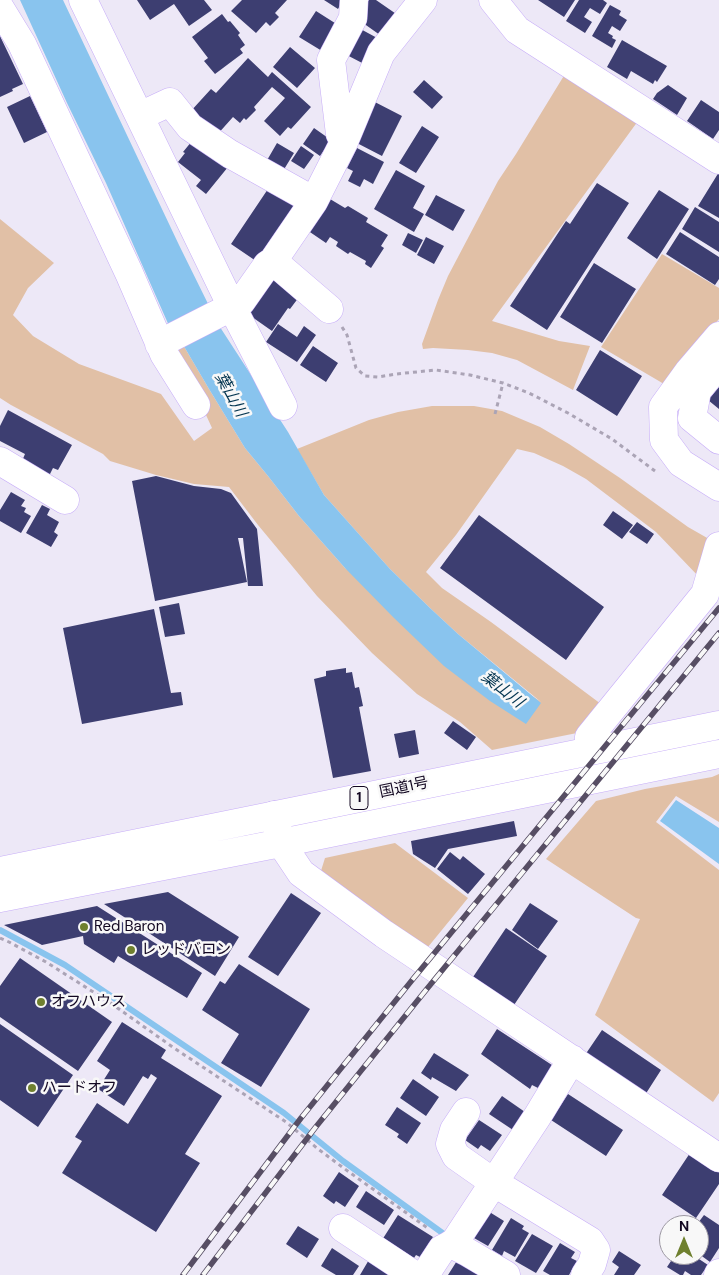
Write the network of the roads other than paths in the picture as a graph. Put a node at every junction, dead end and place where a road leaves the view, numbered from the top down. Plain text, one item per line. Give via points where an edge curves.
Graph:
1 (83, 0) edge
2 (354, 0) edge
3 (423, 0) edge
4 (493, 0) edge
5 (0, 8) edge
6 (140, 116) junction
7 (344, 142) junction
8 (719, 160) edge
9 (314, 201) junction
10 (273, 261) junction
11 (227, 309) junction
12 (329, 309) road end
13 (719, 336) edge
14 (162, 343) junction
15 (719, 364) edge
16 (196, 405) dead end
17 (283, 406) dead end
18 (719, 440) edge
19 (0, 461) edge
20 (719, 488) edge
21 (65, 500) dead end
22 (718, 550) edge
23 (719, 725) edge
24 (588, 751) junction
25 (719, 754) edge
26 (274, 815) junction
27 (281, 843) junction
28 (0, 871) edge
29 (0, 898) edge
30 (572, 1059) junction
31 (466, 1112) dead end
32 (719, 1158) edge
33 (494, 1182) junction
34 (343, 1228) dead end
35 (446, 1247) junction
36 (414, 1275) edge
37 (425, 1275) edge
38 (506, 1275) edge
39 (585, 1275) edge

1 - 6 main road
2 - 7 main road via 353,18 332,60 340,134
3 - 7 main road via 381,53
4 - 8 main road via 517,30
5 - 14 main road via 22,44
6 - 9 main road via 170,102 190,128
6 - 11 main road
7 - 9 main road
9 - 10 main road
10 - 11 main road via 241,302
10 - 12 main road
11 - 14 main road
11 - 17 main road
13 - 20 main road via 663,407 664,440 681,463
14 - 16 main road via 164,354
15 - 18 main road via 697,391 692,418
19 - 21 main road
22 - 24 main road via 705,594 589,737
23 - 24 main road, 国道1号 / 1
24 - 26 main road, 国道1号 / 1
25 - 27 main road, 国道1号 / 1
26 - 27 main road
26 - 28 main road, 国道1号 / 1
27 - 29 main road, 国道1号 / 1
27 - 30 main road via 301,873 384,934
30 - 32 main road
30 - 33 main road
31 - 33 main road via 454,1130 450,1144 456,1156
33 - 35 main road via 454,1243
33 - 39 main road via 590,1241 596,1250
34 - 36 main road
35 - 37 main road
35 - 38 main road via 467,1252

